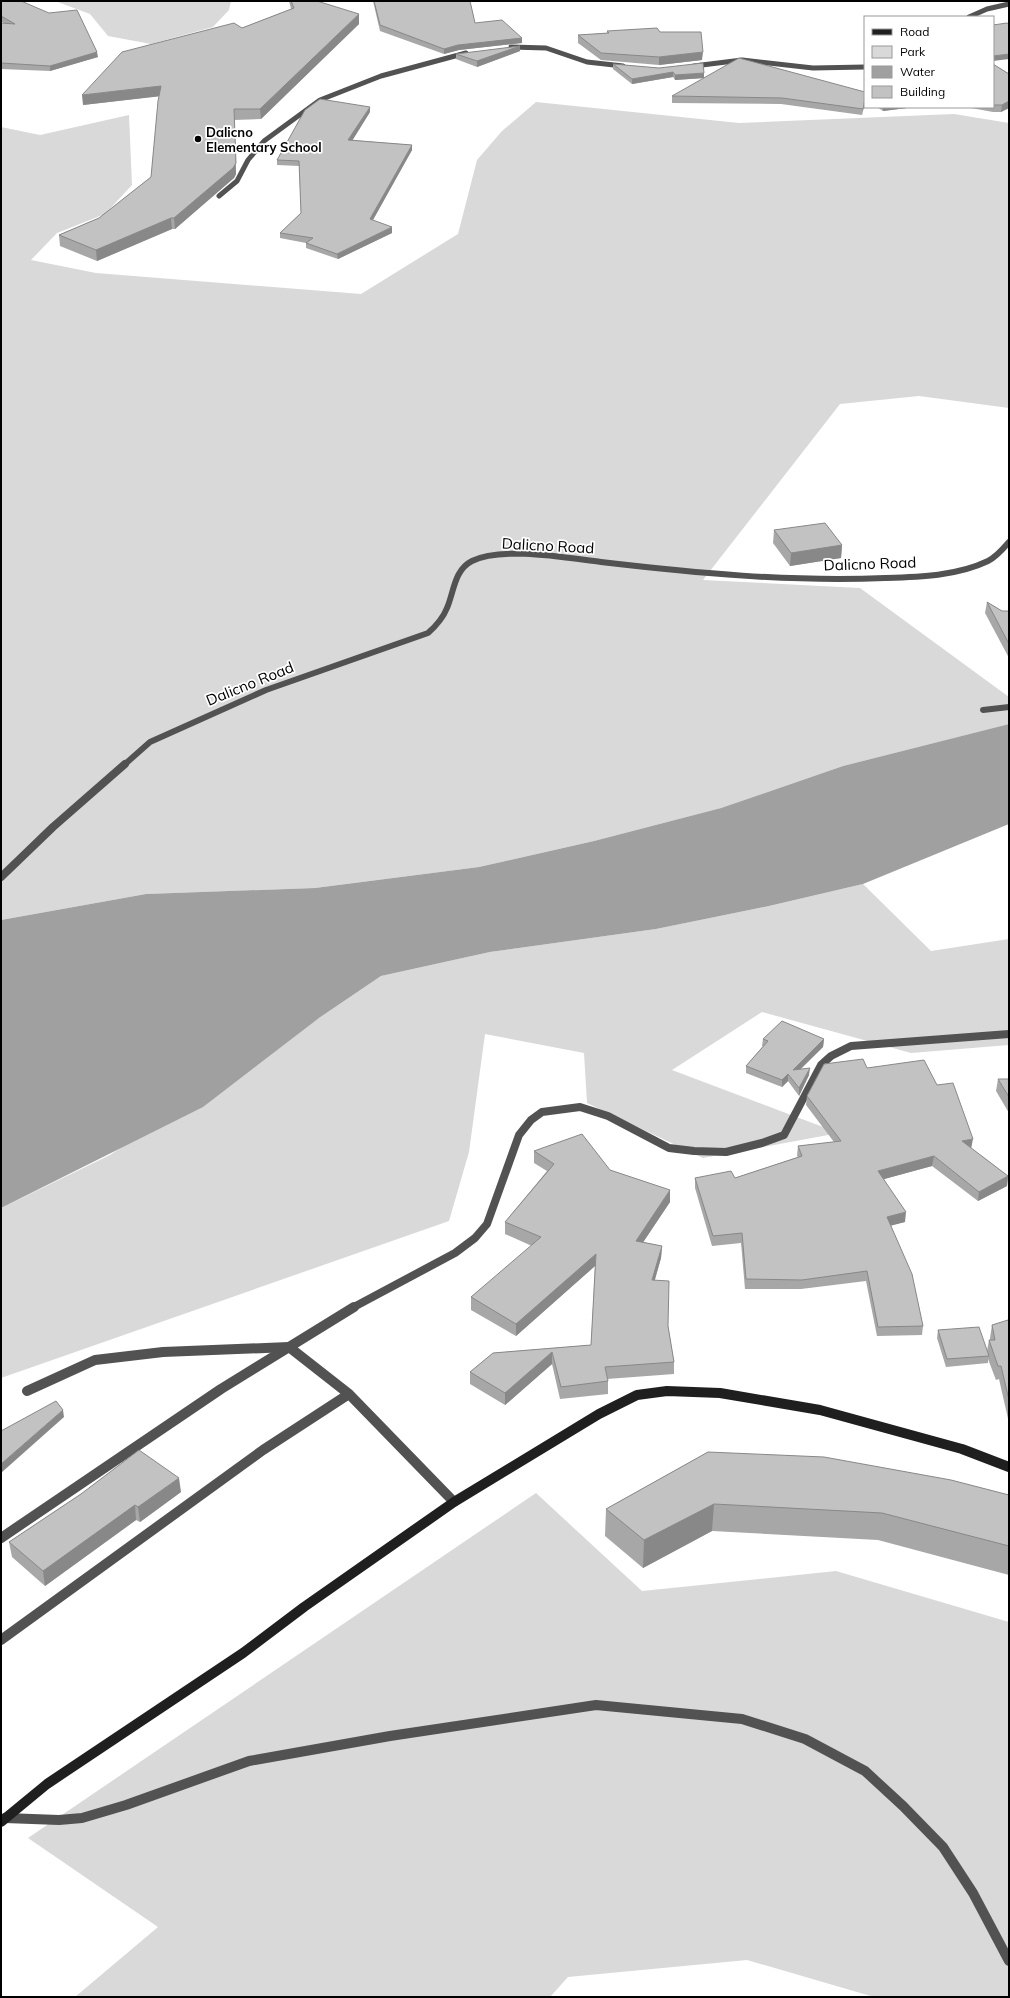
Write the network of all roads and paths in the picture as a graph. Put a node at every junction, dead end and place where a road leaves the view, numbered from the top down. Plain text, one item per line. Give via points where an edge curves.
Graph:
1 (1009, 4) edge
2 (972, 16) edge
3 (503, 48) edge
4 (474, 52) edge
5 (627, 67) edge
6 (689, 67) edge
7 (864, 67) edge
8 (219, 196) edge
9 (1009, 542) edge
10 (1009, 707) edge
11 (983, 710) dead end
12 (1, 877) edge
13 (1009, 1034) edge
14 (289, 1346) junction
15 (27, 1391) dead end
16 (349, 1394) junction
17 (1009, 1467) edge
18 (454, 1502) junction
19 (1, 1538) edge
20 (1, 1640) edge
21 (3, 1820) edge
22 (1009, 1961) edge

1 - 2 street via 987,9
3 - 5 street via 546,48 587,62
4 - 8 street via 381,76 320,100 264,141 248,160 237,180
6 - 7 street via 742,60 813,68
9 - 12 street, Dalicno Road via 990,560 972,567 925,576 854,580 762,578 508,555 473,560 458,574 447,609 438,624 428,633 266,690 150,742 53,827
10 - 11 street
13 - 14 street via 851,1046 831,1056 821,1065 784,1135 726,1152 694,1152 669,1148 608,1116 580,1107 542,1112 531,1120 519,1136 487,1224 475,1238 455,1253 357,1305
14 - 15 street via 162,1352 95,1360
14 - 16 street
14 - 19 street
16 - 18 street
16 - 20 street via 263,1450
17 - 18 main road via 962,1449 820,1410 720,1393 667,1390 637,1395 599,1414
18 - 21 main road via 243,1653 47,1784
21 - 22 street via 82,1818 249,1761 390,1736 596,1705 742,1719 805,1739 870,1776 943,1847 973,1893

